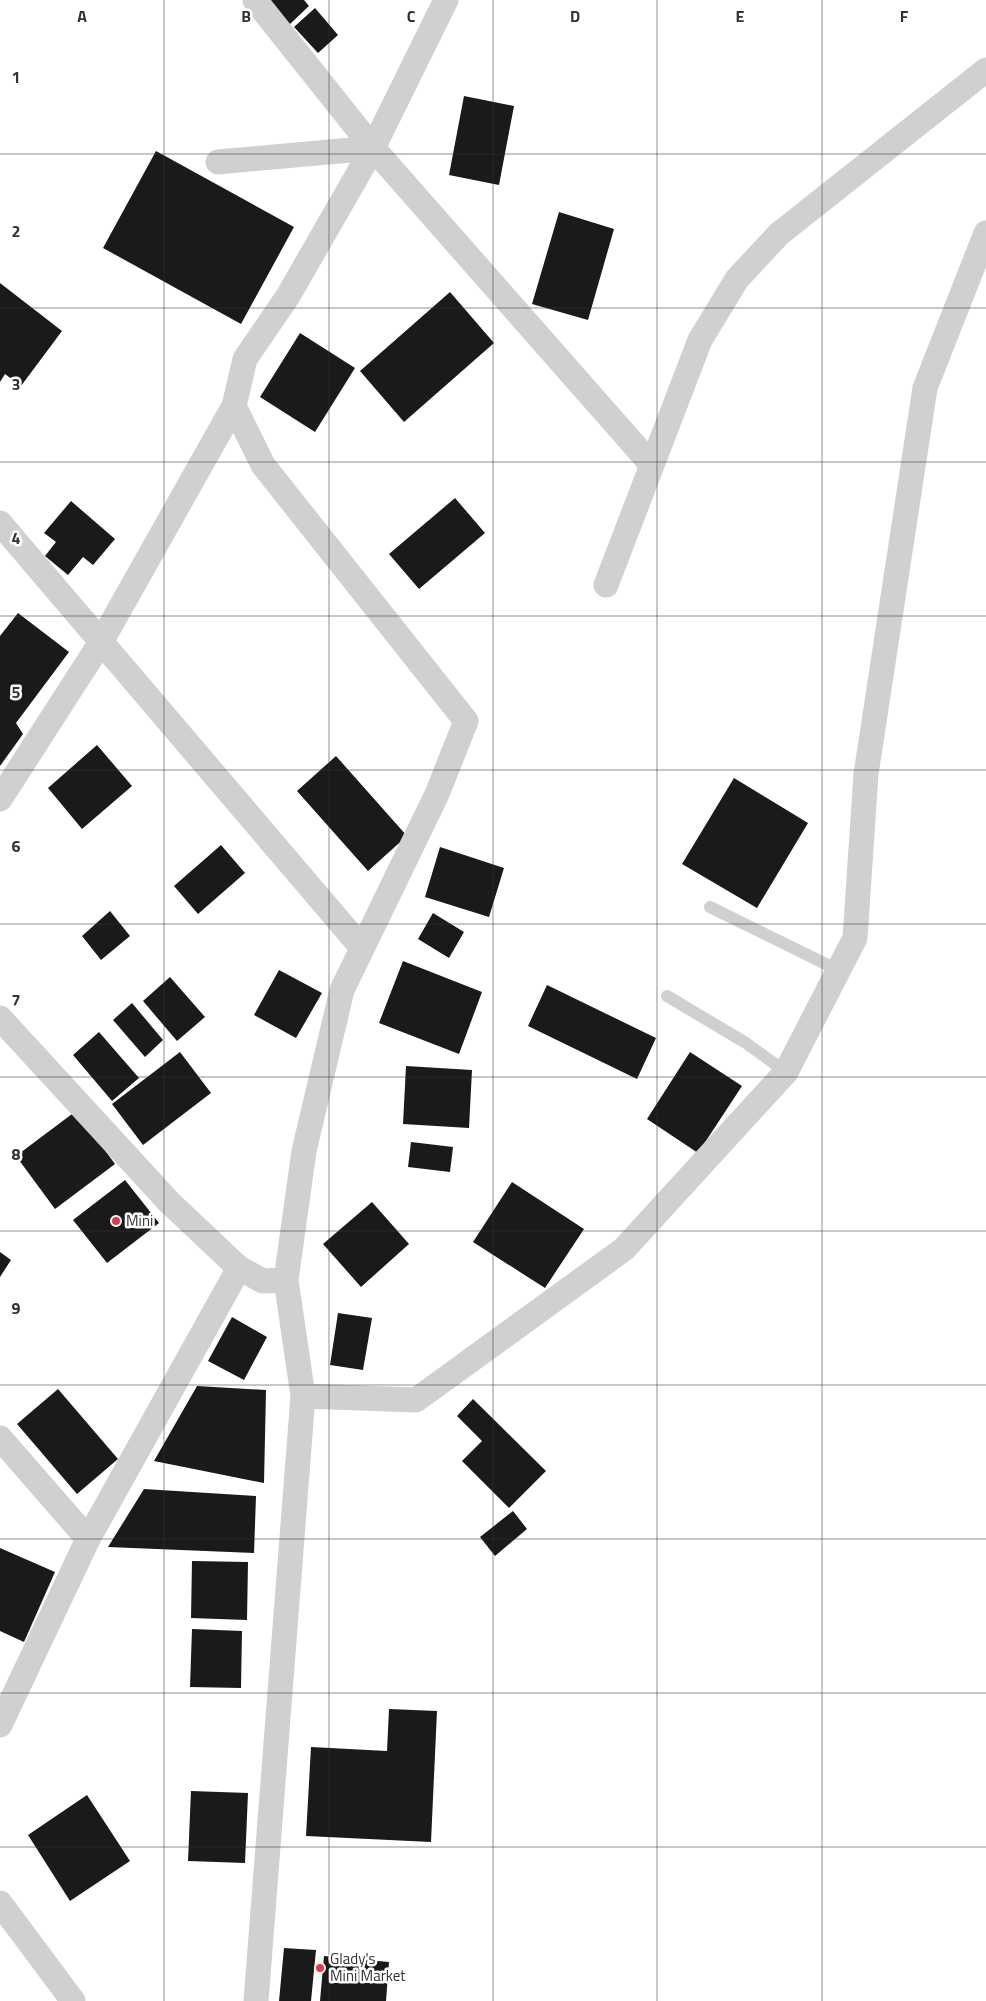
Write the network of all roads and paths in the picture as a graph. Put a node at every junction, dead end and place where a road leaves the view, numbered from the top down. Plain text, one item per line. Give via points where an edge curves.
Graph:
1 (256, 0) edge
2 (446, 0) edge
3 (986, 70) edge
4 (373, 148) junction
5 (218, 162) dead end
6 (986, 233) edge
7 (234, 406) junction
8 (651, 464) junction
9 (0, 523) edge
10 (606, 585) dead end
11 (101, 642) junction
12 (0, 799) edge
13 (710, 907) dead end
14 (362, 948) junction
15 (838, 970) junction
16 (667, 996) dead end
17 (0, 1018) edge
18 (786, 1072) junction
19 (239, 1268) junction
20 (286, 1280) junction
21 (304, 1396) junction
22 (0, 1438) edge
23 (88, 1539) junction
24 (0, 1725) edge
25 (0, 1902) edge
26 (73, 2001) edge
27 (256, 2001) edge

1 - 4 street
2 - 4 street
3 - 8 street via 779,234 736,279 700,340
4 - 5 street
4 - 7 street via 288,296 245,359
4 - 8 street
6 - 15 street via 925,388 866,774 855,938
7 - 11 street
7 - 14 street via 263,466 466,721 438,794
8 - 10 street
9 - 11 street
11 - 12 street
11 - 14 street
13 - 15 lane
14 - 20 street via 342,990 312,1114
15 - 18 street
16 - 18 lane via 746,1043
17 - 19 street via 169,1202
18 - 21 street via 624,1249 416,1400
19 - 20 street via 263,1281
19 - 23 street
20 - 21 street
21 - 27 street
22 - 23 street
23 - 24 street
25 - 26 street

